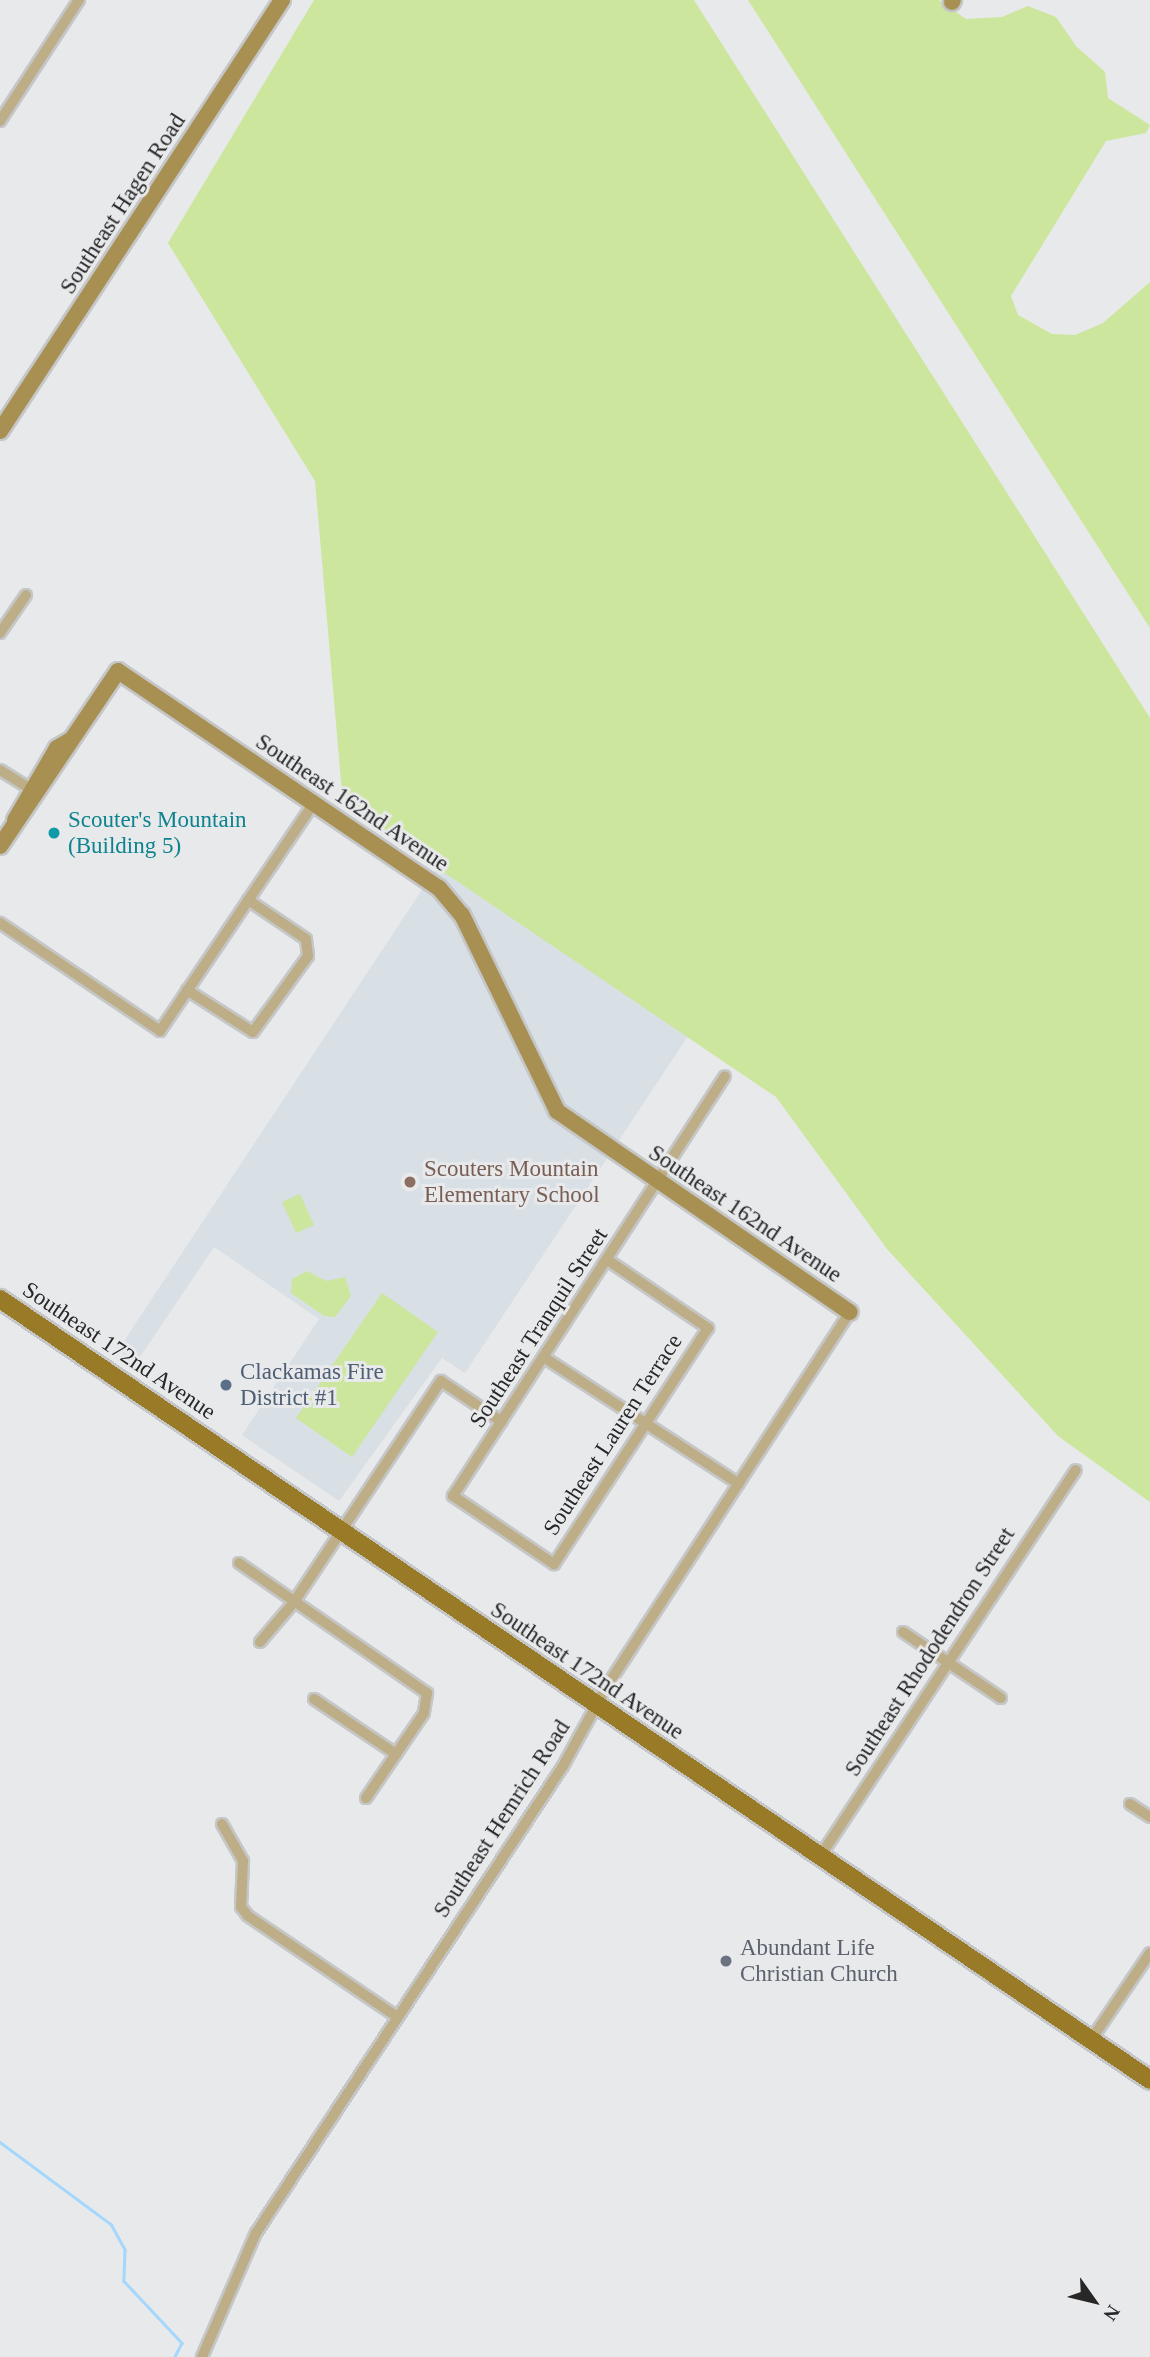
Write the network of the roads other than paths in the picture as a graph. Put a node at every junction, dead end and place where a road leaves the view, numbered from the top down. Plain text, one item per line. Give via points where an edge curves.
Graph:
1 (79, 0) edge
2 (282, 0) edge
3 (0, 121) edge
4 (0, 431) edge
5 (26, 595) dead end
6 (0, 633) edge
7 (71, 740) junction
8 (0, 770) edge
9 (30, 789) junction
10 (313, 804) junction
11 (14, 825) junction
12 (0, 846) edge
13 (248, 900) junction
14 (0, 923) edge
15 (187, 990) junction
16 (725, 1076) dead end
17 (659, 1184) junction
18 (609, 1261) junction
19 (0, 1299) edge
20 (850, 1312) joint
21 (545, 1358) junction
22 (502, 1422) junction
23 (646, 1423) junction
24 (1076, 1470) dead end
25 (739, 1484) junction
26 (341, 1531) junction
27 (239, 1563) dead end
28 (554, 1564) joint
29 (294, 1602) junction
30 (903, 1632) dead end
31 (260, 1642) dead end
32 (948, 1662) junction
33 (1001, 1698) dead end
34 (314, 1699) dead end
35 (598, 1710) junction
36 (396, 1754) junction
37 (366, 1798) dead end
38 (1130, 1804) dead end
39 (1150, 1817) edge
40 (222, 1824) dead end
41 (819, 1858) junction
42 (1150, 1953) edge
43 (397, 2017) junction
44 (1091, 2040) junction
45 (1150, 2080) edge
46 (202, 2357) edge

1 - 3 street
2 - 4 street, Southeast Hagen Road
5 - 6 street
7 - 9 street via 57,748
7 - 10 street, Southeast 162nd Avenue via 118,671
7 - 11 street
8 - 9 street
9 - 11 street
10 - 13 street
10 - 17 street, Southeast 162nd Avenue via 454,902 546,1097 566,1120
11 - 12 street
13 - 15 street
13 - 15 street via 312,946 253,1032
14 - 15 street via 160,1031
16 - 17 street, Southeast Tranquil Street
17 - 18 street, Southeast Tranquil Street
17 - 20 street, Southeast 162nd Avenue
18 - 21 street, Southeast Tranquil Street
18 - 23 street, Southeast Lauren Terrace via 708,1328
19 - 26 main road, Southeast 172nd Avenue
20 - 25 street, Southeast Hemrich Road
21 - 22 street, Southeast Tranquil Street
21 - 23 street
22 - 26 street via 441,1381
22 - 28 street, Southeast Tranquil Street via 453,1496
23 - 25 street
23 - 28 street, Southeast Lauren Terrace
24 - 32 street, Southeast Rhododendron Street
25 - 35 street, Southeast Hemrich Road via 607,1686
26 - 29 street
26 - 35 main road, Southeast 172nd Avenue
27 - 29 street
29 - 31 street
29 - 36 street via 427,1693 427,1708
30 - 32 street
32 - 33 street
32 - 41 street, Southeast Rhododendron Street
34 - 36 street
35 - 41 main road, Southeast 172nd Avenue
35 - 43 street, Southeast Hemrich Road
36 - 37 street
38 - 39 street
40 - 43 street via 243,1861 241,1907 248,1916
41 - 44 main road, Southeast 172nd Avenue
42 - 44 street
43 - 46 street, Southeast Hemrich Road via 256,2233
44 - 45 main road, Southeast 172nd Avenue

